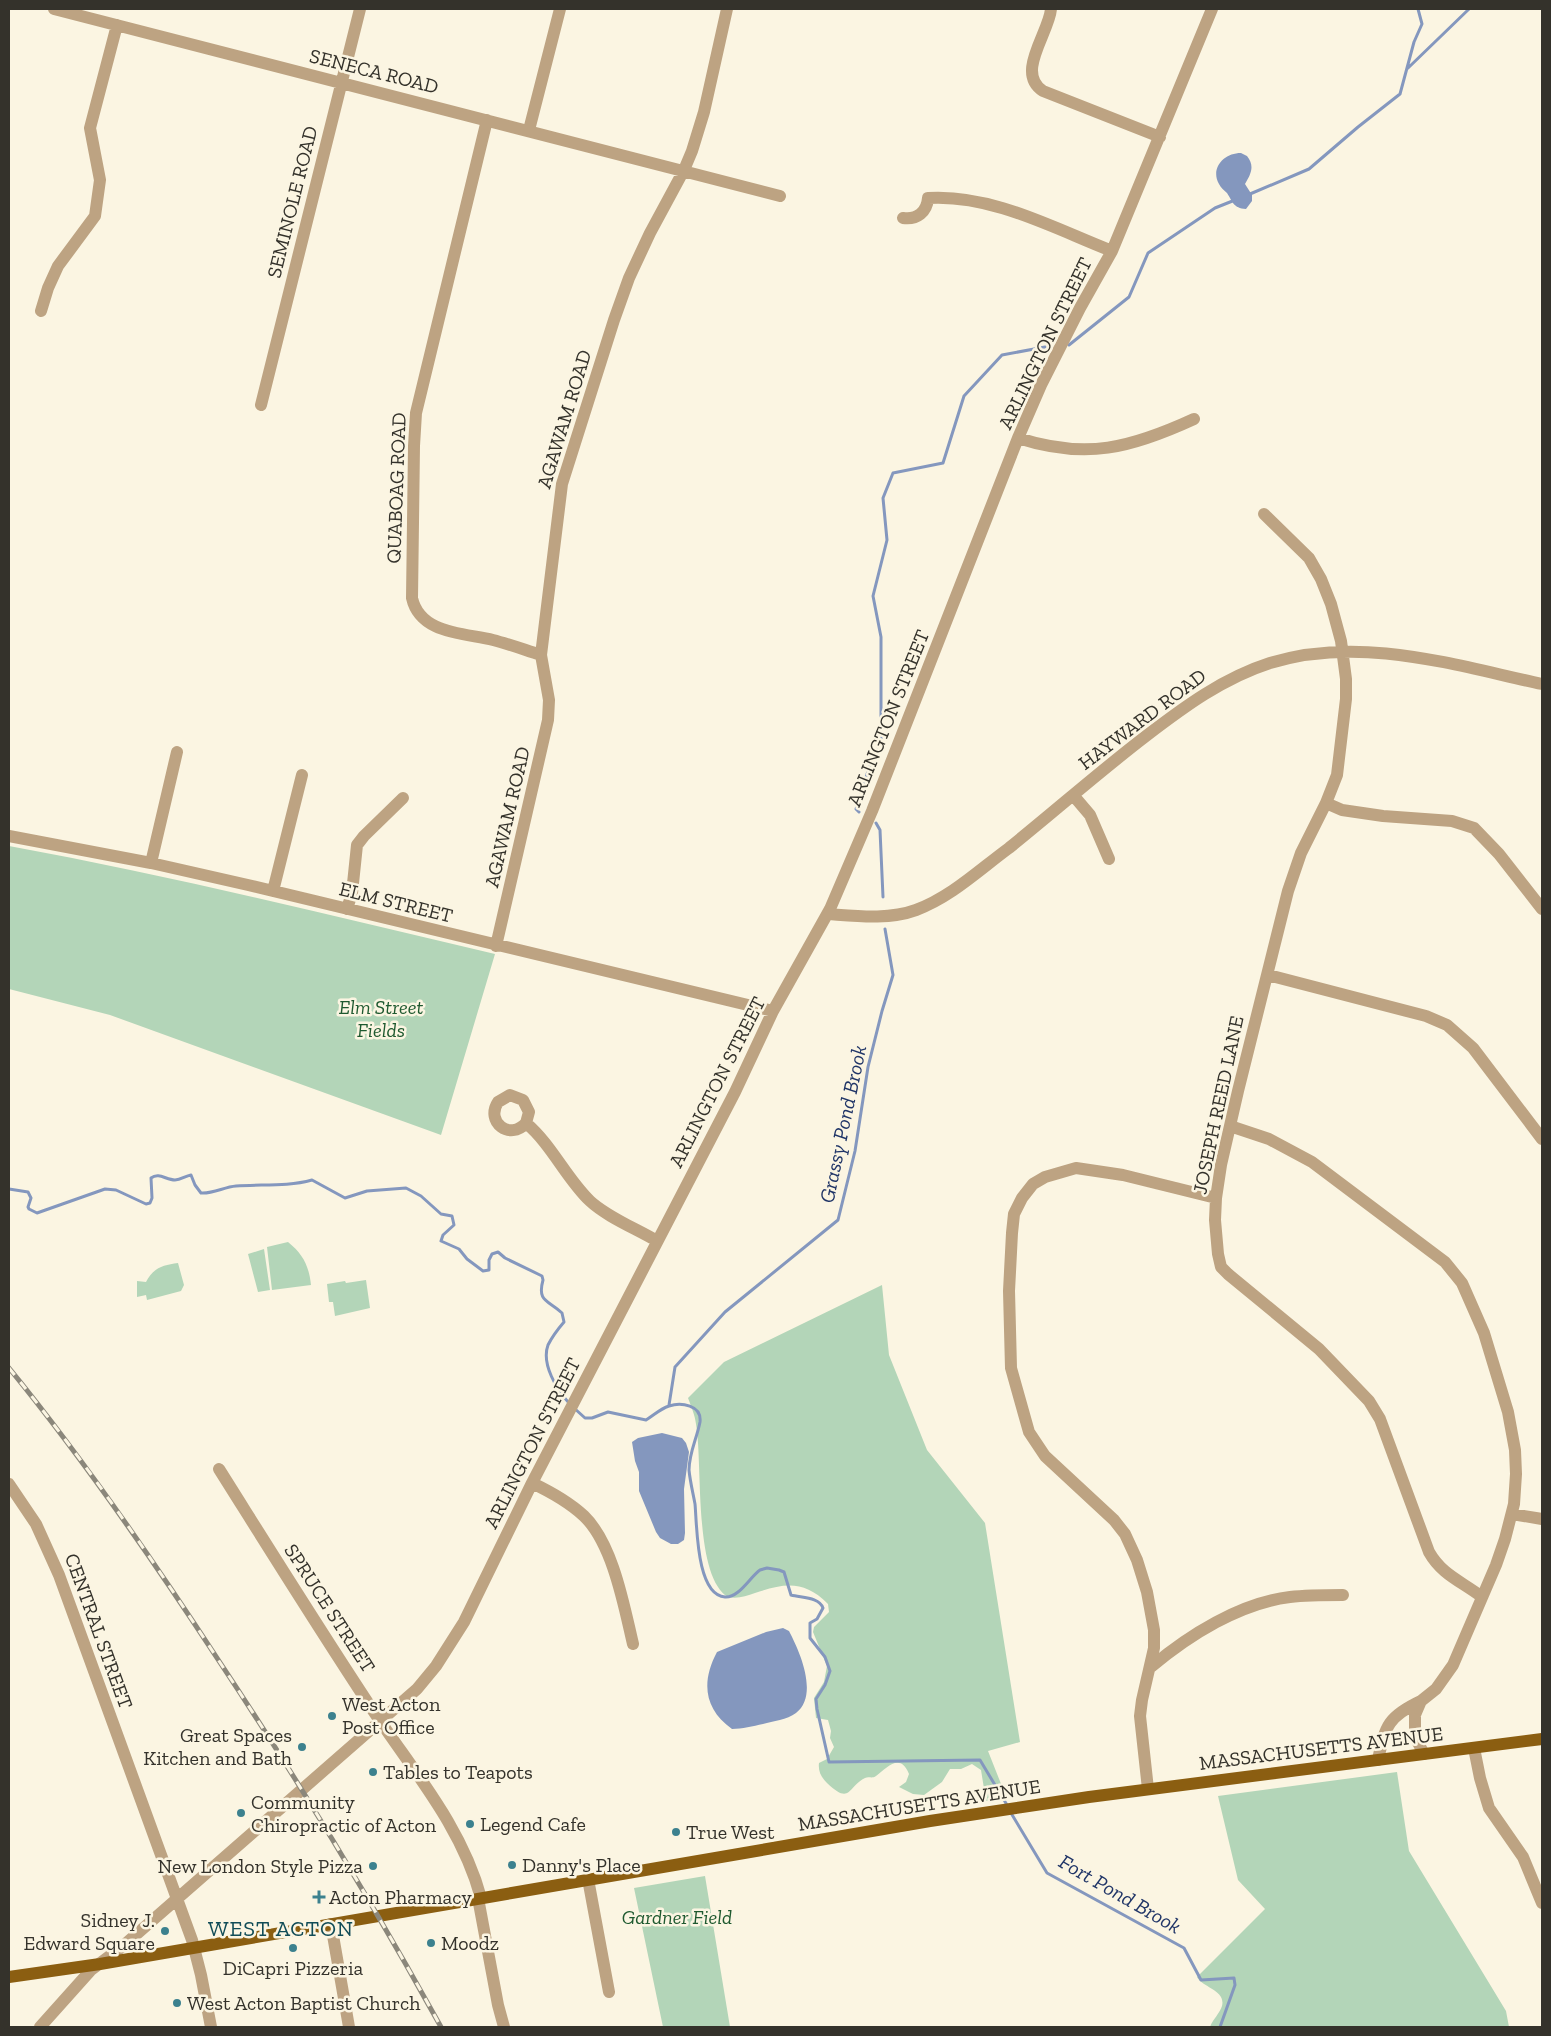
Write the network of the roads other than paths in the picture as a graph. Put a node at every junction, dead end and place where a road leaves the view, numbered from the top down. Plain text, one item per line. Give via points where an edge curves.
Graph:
1 (54, 9) edge
2 (360, 9) edge
3 (560, 9) edge
4 (727, 9) edge
5 (1051, 9) edge
6 (1212, 9) edge
7 (117, 25) junction
8 (342, 82) junction
9 (487, 120) junction
10 (529, 130) junction
11 (1160, 137) junction
12 (684, 170) junction
13 (780, 196) dead end
14 (904, 218) dead end
15 (1112, 251) junction
16 (41, 311) dead end
17 (261, 404) dead end
18 (1194, 420) dead end
19 (1018, 438) junction
20 (1264, 514) dead end
21 (1343, 651) junction
22 (541, 656) junction
23 (1542, 684) edge
24 (178, 752) dead end
25 (302, 775) dead end
26 (1073, 795) junction
27 (403, 798) dead end
28 (1326, 803) junction
29 (9, 836) edge
30 (1109, 859) dead end
31 (150, 863) junction
32 (273, 891) junction
33 (347, 909) junction
34 (1542, 909) edge
35 (828, 914) junction
36 (496, 946) junction
37 (1268, 975) junction
38 (773, 1011) junction
39 (526, 1123) dead end
40 (1230, 1126) junction
41 (1542, 1139) edge
42 (1216, 1198) junction
43 (657, 1241) junction
44 (220, 1469) dead end
45 (532, 1483) junction
46 (9, 1484) edge
47 (1512, 1514) junction
48 (1542, 1519) edge
49 (1343, 1595) dead end
50 (1482, 1597) junction
51 (633, 1644) dead end
52 (1151, 1666) junction
53 (1422, 1700) junction
54 (381, 1722) junction
55 (1542, 1739) edge
56 (1474, 1748) junction
57 (1424, 1754) junction
58 (1378, 1760) junction
59 (1148, 1790) junction
60 (588, 1879) junction
61 (177, 1898) junction
62 (479, 1898) junction
63 (1541, 1899) edge
64 (330, 1924) junction
65 (195, 1948) junction
66 (100, 1964) junction
67 (9, 1977) edge
68 (609, 1992) dead end
69 (40, 2027) edge
70 (211, 2027) edge
71 (349, 2027) edge
72 (504, 2027) edge

1 - 7 street, SENECA ROAD
2 - 8 street, SEMINOLE ROAD
3 - 10 street
4 - 12 street, AGAWAM ROAD via 704,112
5 - 11 street via 1032,64 1035,85
6 - 11 street, ARLINGTON STREET
7 - 8 street, SENECA ROAD
7 - 16 street via 90,128 100,180 94,216 58,266
8 - 9 street, SENECA ROAD
8 - 17 street, SEMINOLE ROAD
9 - 10 street, SENECA ROAD
9 - 22 street, QUABOAG ROAD via 416,413 412,598 421,616 437,627 494,640
10 - 12 street, SENECA ROAD
11 - 15 street, ARLINGTON STREET
12 - 13 street, SENECA ROAD
12 - 22 street, AGAWAM ROAD via 629,278 566,469 559,498
14 - 15 street via 919,215 927,206 928,198 977,200
15 - 19 street, ARLINGTON STREET via 1071,325
18 - 19 street via 1138,441 1100,450 1051,448
19 - 35 street, ARLINGTON STREET via 872,811
20 - 21 street, JOSEPH REED LANE via 1309,558 1331,604
21 - 23 street, HAYWARD ROAD via 1379,651 1466,666
21 - 26 street, HAYWARD ROAD via 1271,663 1218,685 1168,719
21 - 28 street, JOSEPH REED LANE via 1346,699 1342,738 1337,775
22 - 36 street, AGAWAM ROAD via 549,700 548,720
24 - 31 street
25 - 32 street
26 - 30 street via 1090,815
26 - 35 street, HAYWARD ROAD via 967,881 915,910 872,916
27 - 33 street via 357,845
28 - 34 street via 1342,810 1452,821 1474,828
28 - 37 street, JOSEPH REED LANE via 1301,853 1288,891
29 - 31 street, ELM STREET
31 - 32 street, ELM STREET
32 - 33 street, ELM STREET
33 - 36 street, ELM STREET
35 - 38 street, ARLINGTON STREET
36 - 38 street, ELM STREET
37 - 40 street, JOSEPH REED LANE
37 - 41 street via 1417,1014 1446,1025 1473,1048
38 - 43 street, ARLINGTON STREET
39 - 43 street via 590,1201
40 - 42 street, JOSEPH REED LANE
40 - 47 street via 1269,1138 1312,1162 1429,1248 1462,1283 1484,1333 1508,1412 1516,1474
42 - 50 street, JOSEPH REED LANE via 1215,1220 1221,1267 1319,1349 1369,1401 1380,1419 1436,1565
42 - 52 street via 1123,1175 1076,1168 1033,1184 1014,1214 1009,1291 1011,1368 1029,1432 1045,1456 1125,1534 1137,1560 1151,1610 1154,1648
43 - 45 street, ARLINGTON STREET
44 - 54 street, SPRUCE STREET
45 - 51 street via 570,1504 585,1517 600,1538
45 - 54 street, ARLINGTON STREET via 452,1642 417,1689
46 - 61 street, CENTRAL STREET via 36,1524 52,1558
47 - 48 street
47 - 50 street
49 - 52 street via 1288,1597 1240,1610
50 - 53 street via 1453,1665 1436,1689
52 - 59 street via 1140,1716
53 - 57 street via 1415,1714 1415,1737
53 - 58 street via 1397,1714 1388,1725
54 - 61 street, ARLINGTON STREET
54 - 62 street, SPRUCE STREET via 453,1828 469,1860
55 - 56 main road, MASSACHUSETTS AVENUE
56 - 57 main road, MASSACHUSETTS AVENUE
56 - 63 street via 1489,1808 1523,1857
57 - 58 main road, MASSACHUSETTS AVENUE
58 - 59 main road, MASSACHUSETTS AVENUE
59 - 60 main road, MASSACHUSETTS AVENUE via 1000,1810
60 - 62 main road, MASSACHUSETTS AVENUE
60 - 68 street
61 - 65 street, CENTRAL STREET
61 - 66 street, ARLINGTON STREET
62 - 64 main road, MASSACHUSETTS AVENUE
62 - 72 street, SPRUCE STREET
64 - 65 main road, MASSACHUSETTS AVENUE
64 - 71 street
65 - 66 main road, MASSACHUSETTS AVENUE
65 - 70 street, CENTRAL STREET
66 - 67 main road, MASSACHUSETTS AVENUE
66 - 69 street, ARLINGTON STREET

